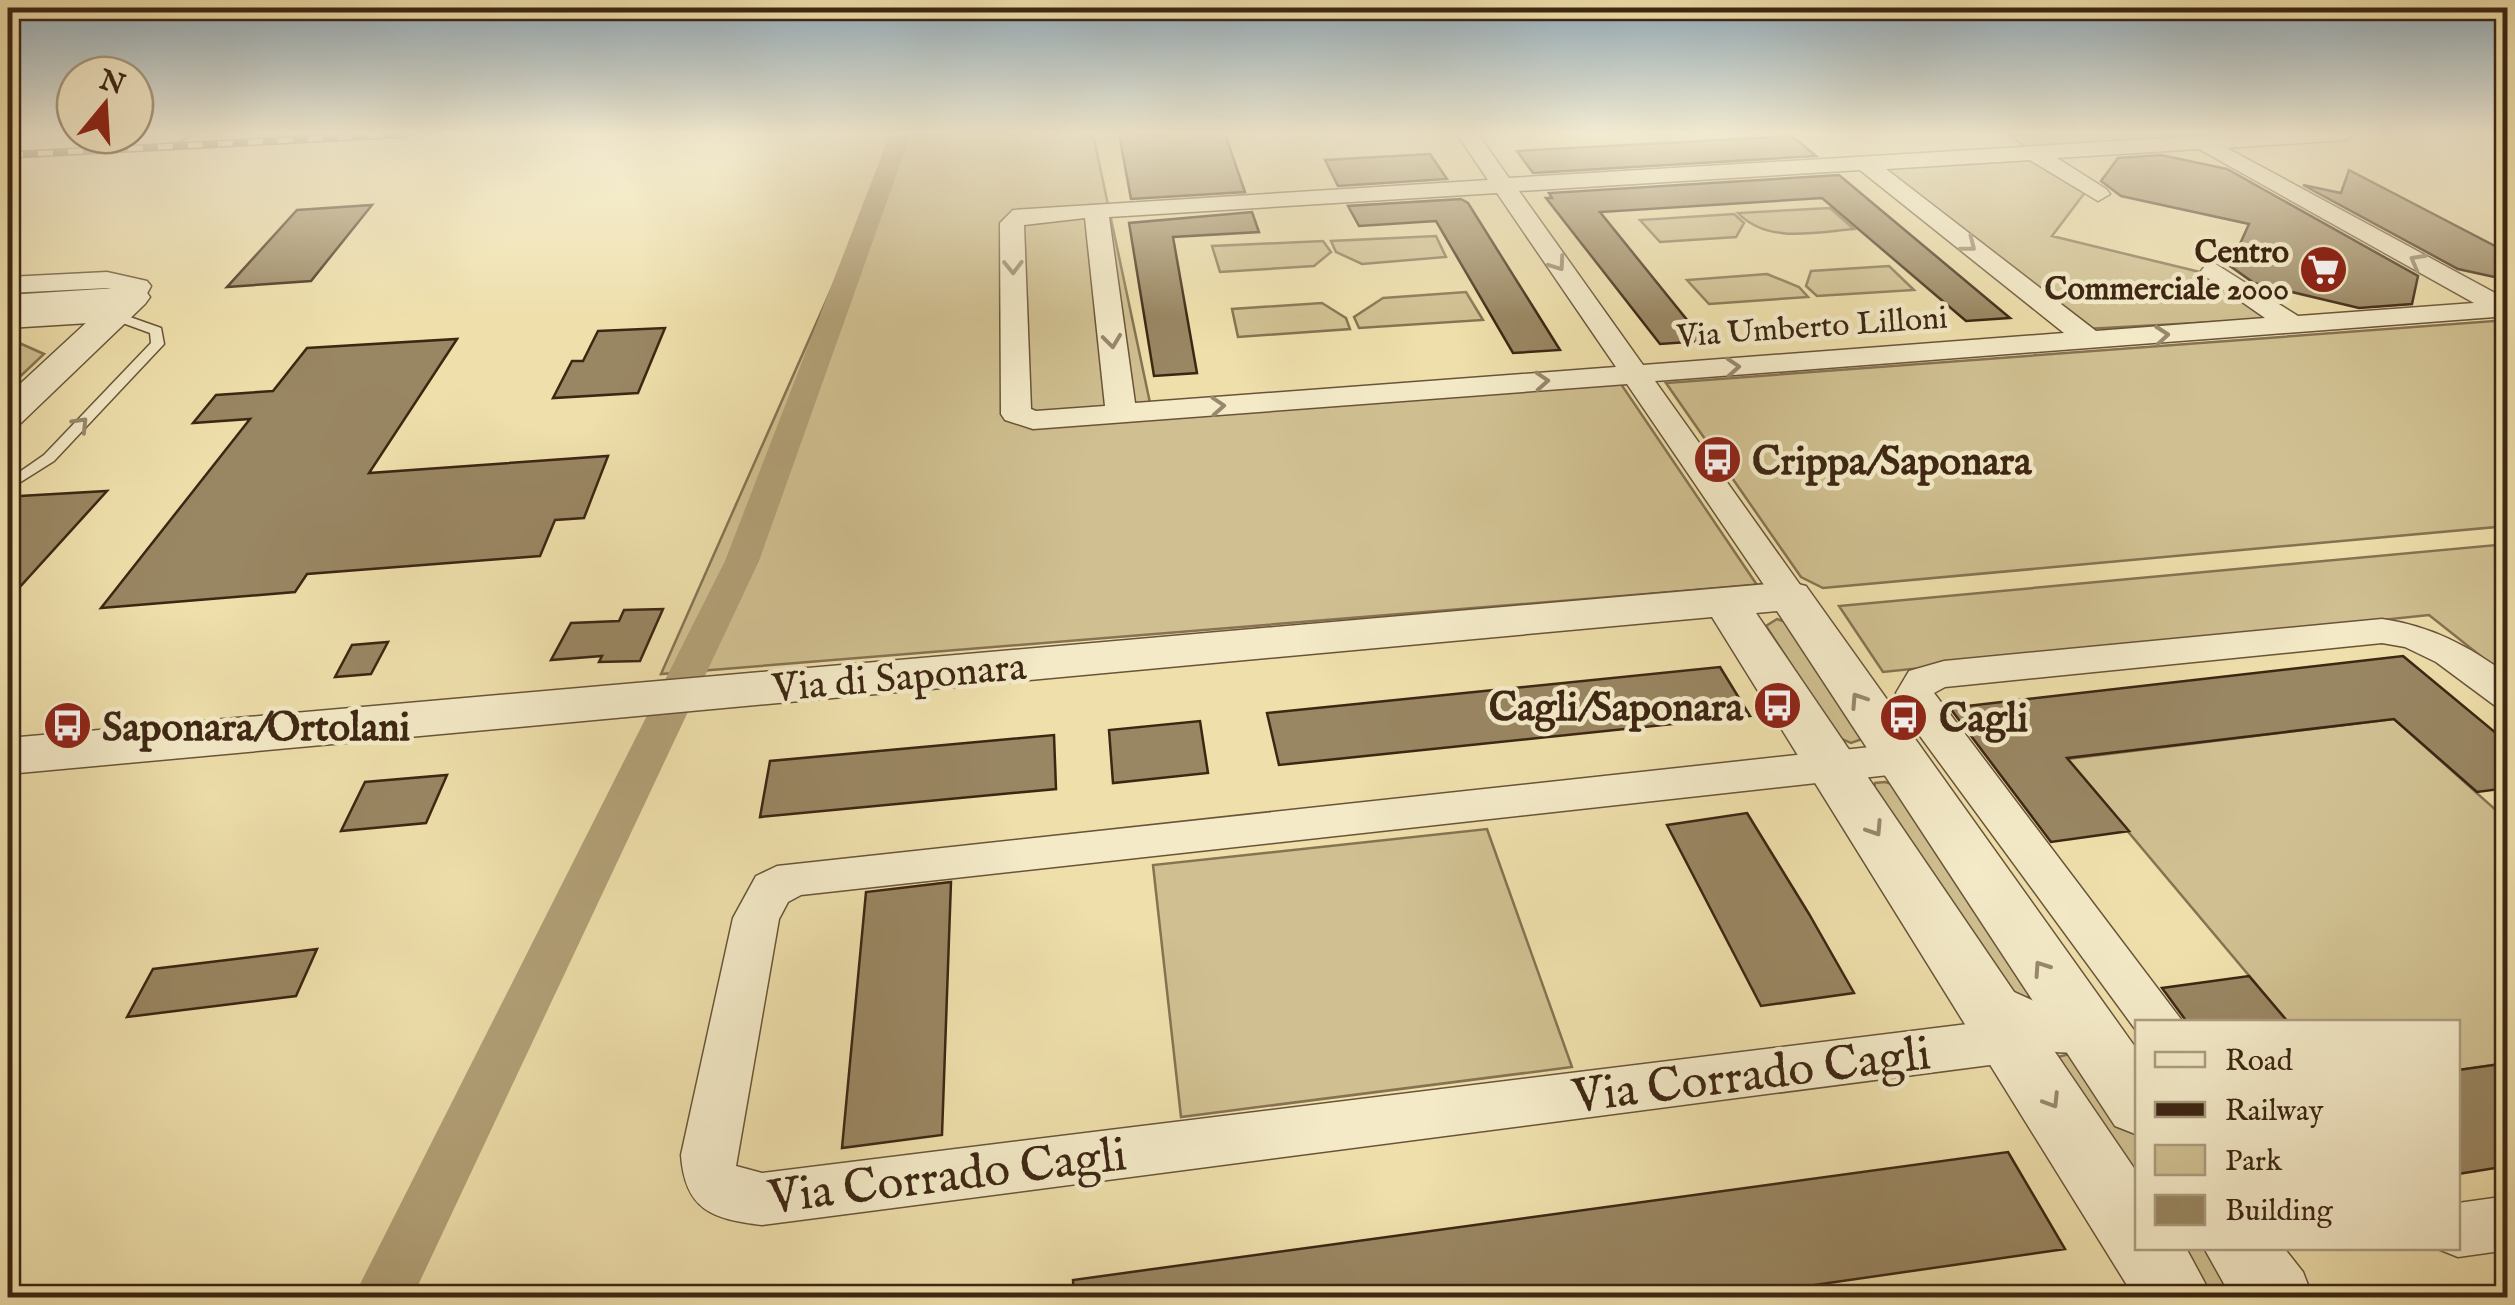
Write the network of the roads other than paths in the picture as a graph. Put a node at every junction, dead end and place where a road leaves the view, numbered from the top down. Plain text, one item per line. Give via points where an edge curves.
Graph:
1 (1332, 195) edge
2 (1510, 195) edge
3 (1906, 195) edge
4 (2314, 195) edge
5 (1096, 210) junction
6 (2214, 271) dead end
7 (8, 285) edge
8 (8, 304) edge
9 (123, 306) junction
10 (2505, 308) edge
11 (8, 320) edge
12 (2293, 325) junction
13 (2091, 341) junction
14 (1636, 374) junction
15 (1121, 414) junction
16 (8, 415) edge
17 (8, 486) edge
18 (1790, 596) junction
19 (1726, 601) junction
20 (2508, 696) edge
21 (8, 756) edge
22 (1898, 759) junction
23 (1834, 766) junction
24 (1999, 1018) junction
25 (2156, 1020) edge
26 (2084, 1031) junction
27 (2135, 1101) edge
28 (2508, 1223) edge
29 (2460, 1230) edge
30 (2135, 1231) edge
31 (2146, 1250) edge
32 (2241, 1250) edge
33 (2177, 1298) edge
34 (2276, 1298) edge

1 - 5 street
2 -> 14 street
3 -> 13 street
10 -> 4 street
5 -> 15 street
5 -> 15 street, Via Umberto Lilloni via 1013,220 1016,414 1033,420
6 - 12 street
7 - 9 street via 138,286
8 - 9 street
9 - 11 street
9 - 16 street
17 -> 9 lane via 49,458 158,344 156,331
10 - 12 street, Via Umberto Lilloni
13 -> 12 street, Via Umberto Lilloni
14 -> 13 street, Via Umberto Lilloni
15 -> 14 street, Via Umberto Lilloni
14 - 18 street
18 - 19 street, Via di Saponara
22 -> 18 street
19 - 21 street, Via di Saponara
19 - 23 street
20 - 25 street via 2440,645 2382,630 1922,680 1915,693 1922,711
22 - 23 street
26 -> 22 street
23 -> 24 street
23 - 24 street, Via Corrado Cagli via 794,878 772,889 756,918 708,1154 710,1179 730,1195 762,1198
24 - 26 street
24 -> 30 street
26 - 27 street
28 - 29 street
31 - 33 street
32 - 34 street

